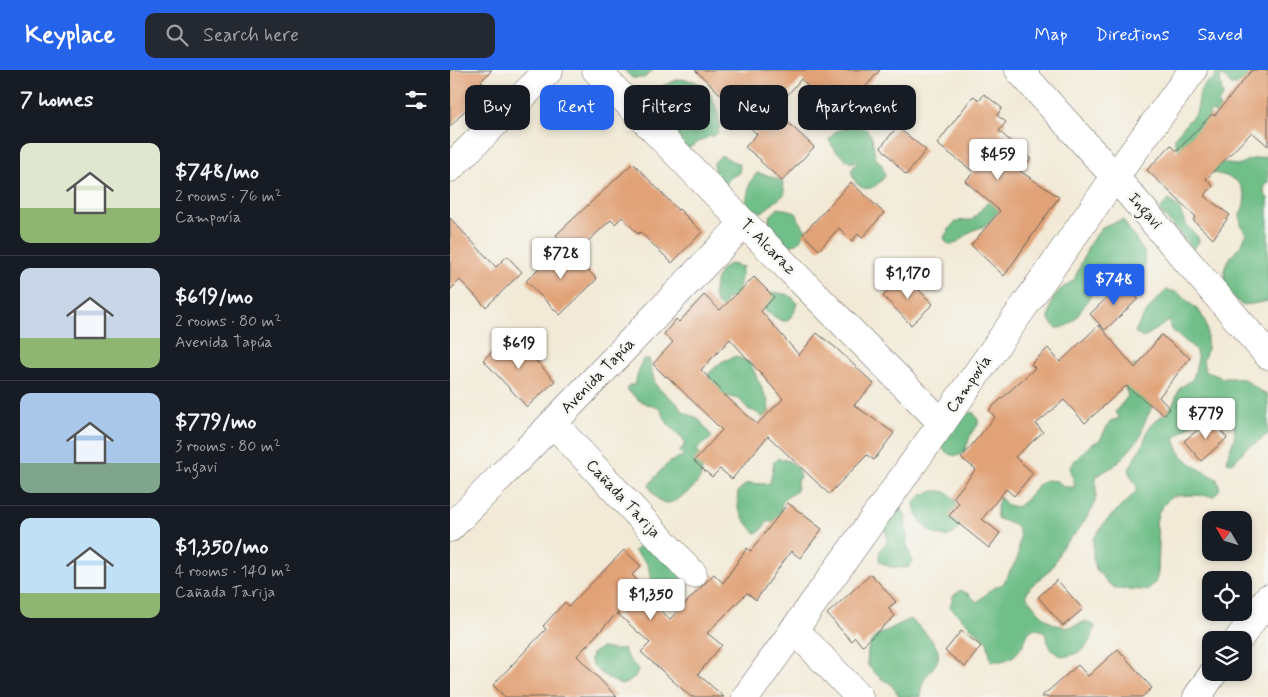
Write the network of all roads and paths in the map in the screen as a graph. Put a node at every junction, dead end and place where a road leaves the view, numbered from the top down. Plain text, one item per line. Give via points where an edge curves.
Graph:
1 (549, 70) edge
2 (596, 70) edge
3 (1019, 70) edge
4 (1193, 70) edge
5 (450, 168) edge
6 (1115, 177) junction
7 (744, 222) junction
8 (1268, 355) edge
9 (553, 423) junction
10 (942, 423) junction
11 (450, 528) edge
12 (693, 574) dead end
13 (1268, 598) edge
14 (794, 629) junction
15 (1244, 631) edge
16 (1208, 681) edge
17 (746, 697) edge
18 (859, 697) edge
19 (1197, 697) edge

1 - 5 street
2 - 7 street, T. Alcaraz
3 - 6 street, Ingavi
4 - 6 street, Campovía
6 - 8 street, Ingavi
6 - 10 street, Campovía
7 - 9 street, Avenida Tapúa
7 - 10 street, T. Alcaraz
9 - 11 street, Avenida Tapúa
9 - 12 street, Cañada Tarija
10 - 14 street, Campovía
13 - 15 street
14 - 17 street, Campovía
14 - 18 street
16 - 19 street

